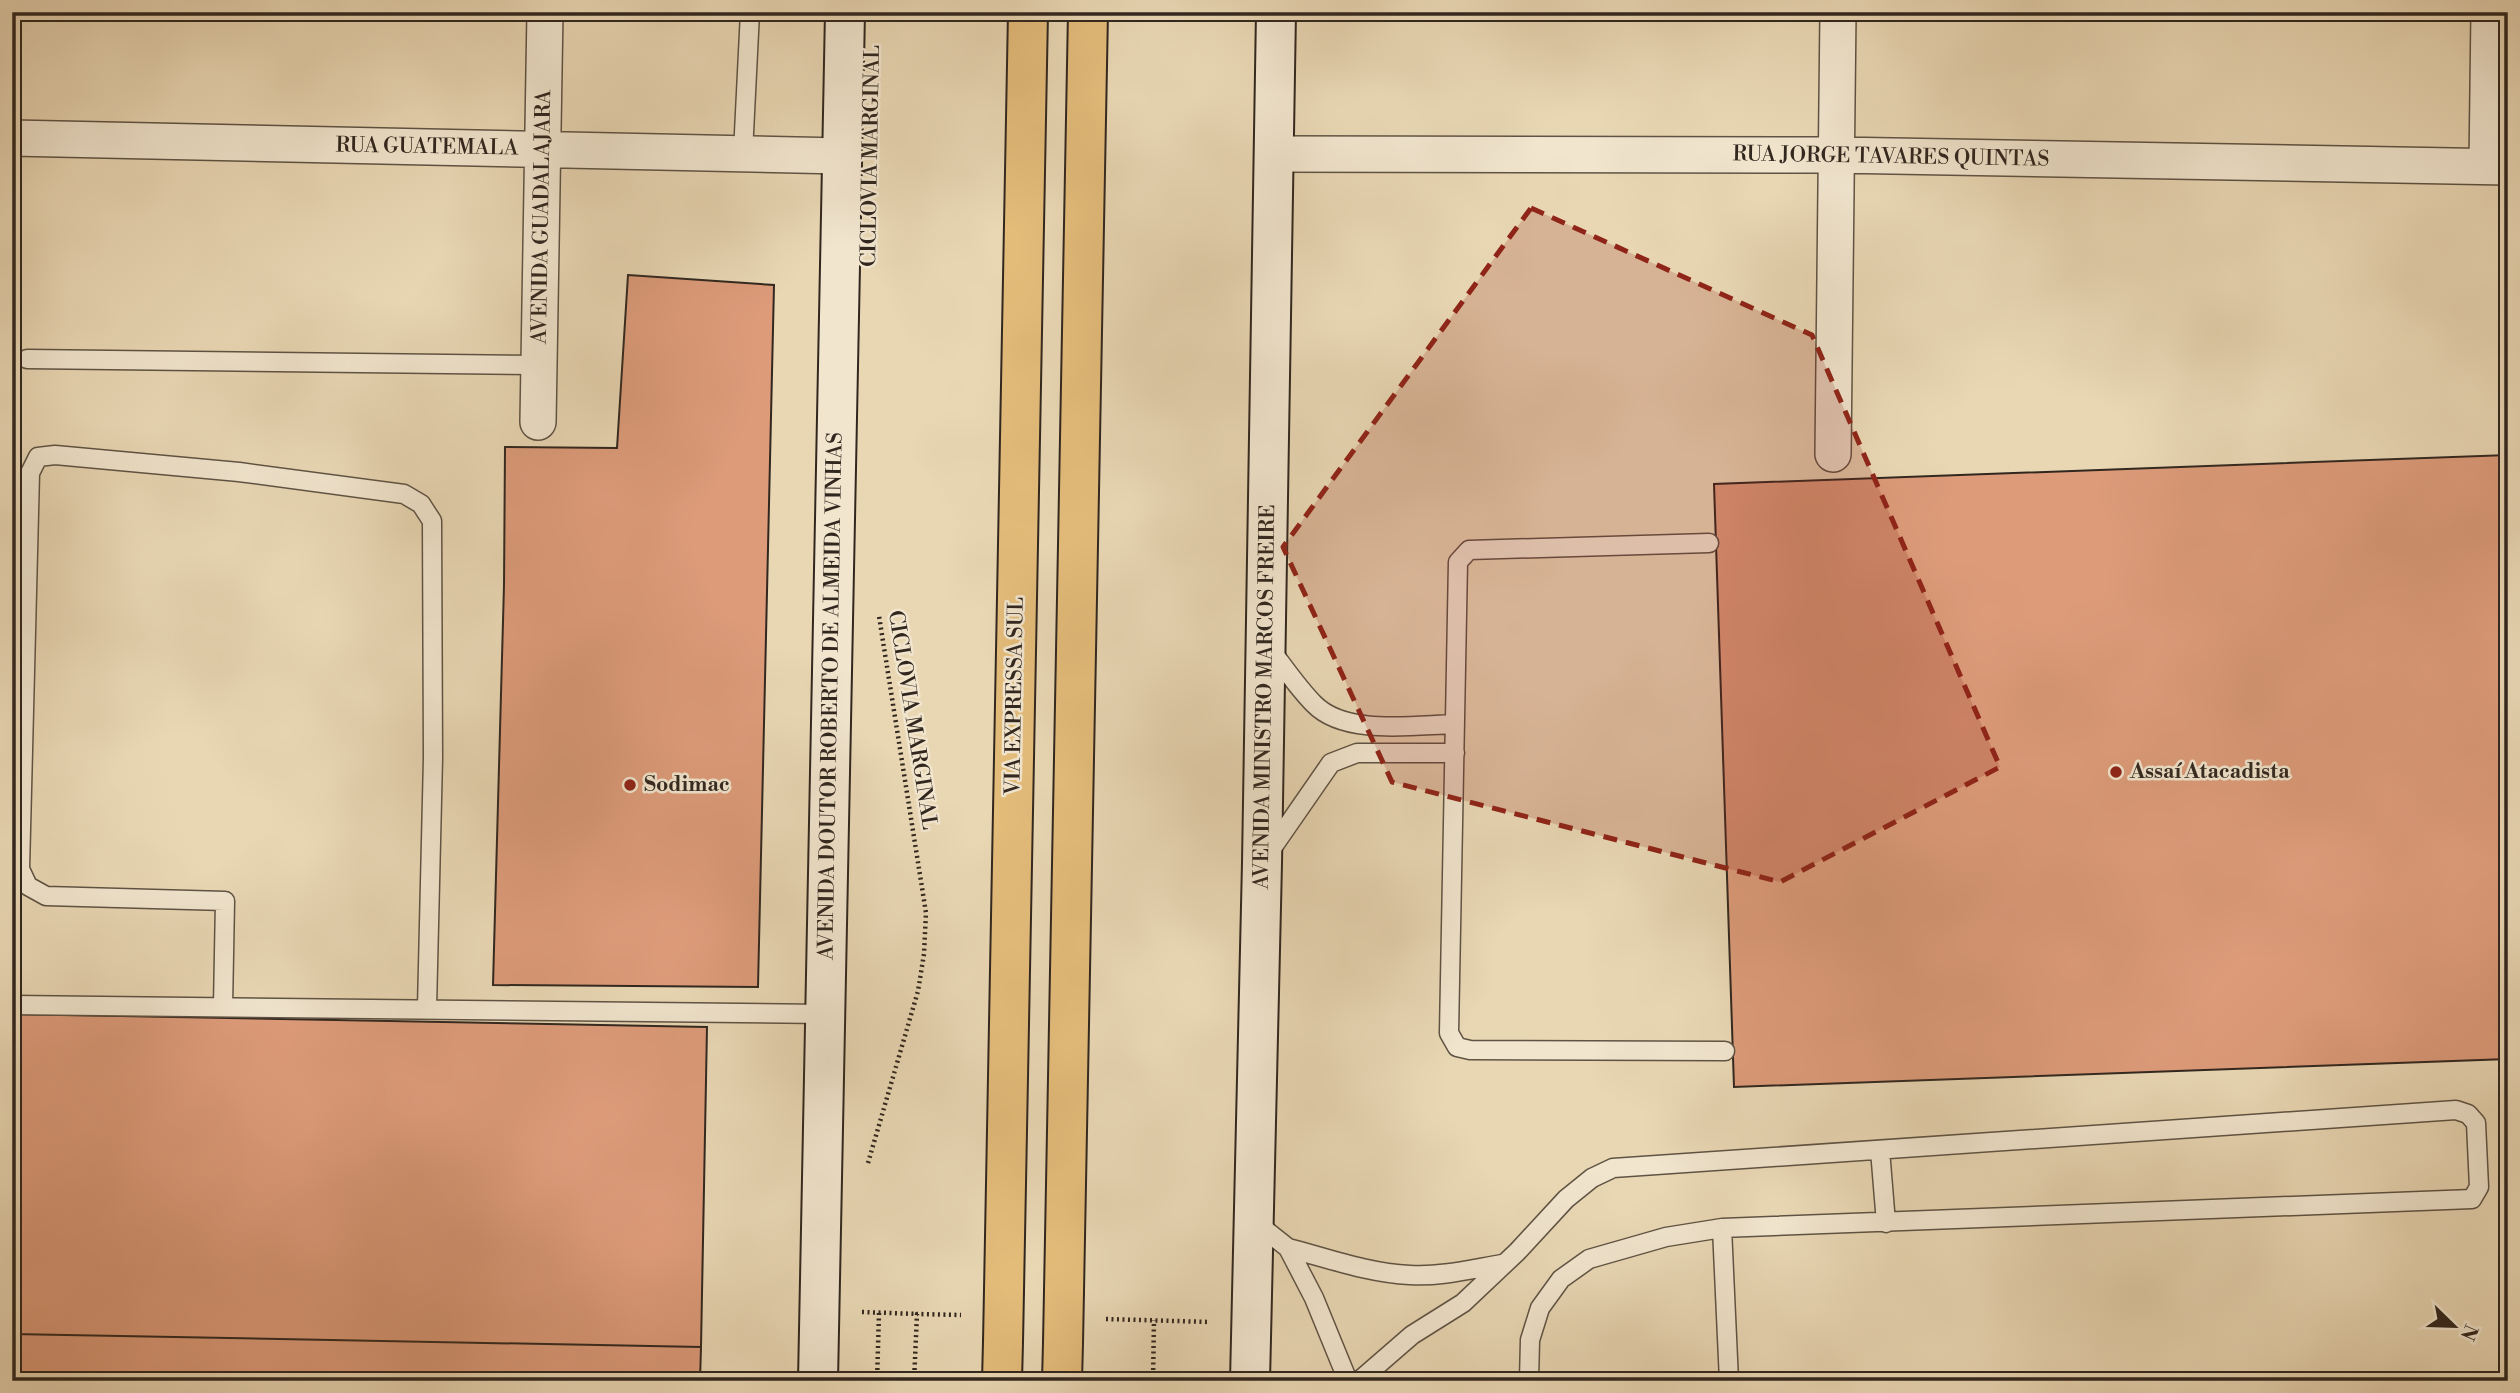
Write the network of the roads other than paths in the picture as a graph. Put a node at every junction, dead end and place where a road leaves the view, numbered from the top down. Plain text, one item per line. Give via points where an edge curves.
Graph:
1 (545, 12) edge
2 (750, 12) edge
3 (845, 12) edge
4 (1028, 12) edge
5 (1088, 12) edge
6 (1276, 12) edge
7 (1838, 12) edge
8 (2489, 12) edge
9 (12, 138) edge
10 (543, 149) junction
11 (743, 153) junction
12 (1274, 154) junction
13 (1836, 155) junction
14 (842, 156) junction
15 (2497, 167) edge
16 (27, 359) dead end
17 (540, 365) junction
18 (538, 422) dead end
19 (1833, 454) dead end
20 (1709, 543) dead end
21 (1266, 645) junction
22 (1455, 724) junction
23 (1455, 753) junction
24 (1262, 863) junction
25 (12, 1005) edge
26 (223, 1006) junction
27 (427, 1008) junction
28 (825, 1014) junction
29 (1725, 1051) dead end
30 (1880, 1150) junction
31 (1254, 1221) junction
32 (1886, 1223) junction
33 (1722, 1228) junction
34 (1288, 1248) junction
35 (1502, 1264) junction
36 (818, 1381) edge
37 (1002, 1381) edge
38 (1062, 1381) edge
39 (1250, 1381) edge
40 (1348, 1381) edge
41 (1359, 1381) edge
42 (1529, 1381) edge
43 (1729, 1381) edge

1 - 10 street, AVENIDA GUADALAJARA
2 - 11 lane
3 - 14 main road, AVENIDA DOUTOR ROBERTO DE ALMEIDA VINHAS
4 - 37 highway, VIA EXPRESSA SUL, bridge
5 - 38 highway, bridge
6 - 12 main road, AVENIDA MINISTRO MARCOS FREIRE
7 - 13 street
8 - 15 street
9 - 10 street, RUA GUATEMALA
10 - 11 street, RUA GUATEMALA
10 - 17 street, AVENIDA GUADALAJARA
11 - 14 street, RUA GUATEMALA
12 - 13 street, RUA JORGE TAVARES QUINTAS
12 - 21 main road, AVENIDA MINISTRO MARCOS FREIRE
13 - 15 street, RUA JORGE TAVARES QUINTAS
13 - 19 street
14 - 28 main road, AVENIDA DOUTOR ROBERTO DE ALMEIDA VINHAS
16 - 17 lane
17 - 18 street, AVENIDA GUADALAJARA
20 - 22 lane via 1469,550 1458,562
21 - 22 lane via 1315,706 1334,718 1359,725
21 - 24 main road, AVENIDA MINISTRO MARCOS FREIRE
22 - 23 lane
23 - 24 lane via 1357,753 1331,763
23 - 29 lane via 1449,1032 1457,1047
24 - 31 main road, AVENIDA MINISTRO MARCOS FREIRE
25 - 26 lane
26 - 27 lane
26 - 27 lane via 225,901 46,896 28,887 20,869 30,473 38,457 239,472 404,494 421,504 432,521
27 - 28 lane
28 - 36 main road, AVENIDA DOUTOR ROBERTO DE ALMEIDA VINHAS
30 - 32 lane
30 - 32 lane via 2456,1110 2476,1123 2479,1187 2472,1199
30 - 35 lane via 1613,1168 1566,1199
31 - 34 lane
31 - 39 main road, AVENIDA MINISTRO MARCOS FREIRE
32 - 33 lane
33 - 42 lane via 1667,1237 1589,1259 1561,1279 1540,1308 1530,1340
33 - 43 lane
34 - 35 lane via 1410,1275
34 - 40 lane
35 - 41 lane via 1463,1303 1412,1335

